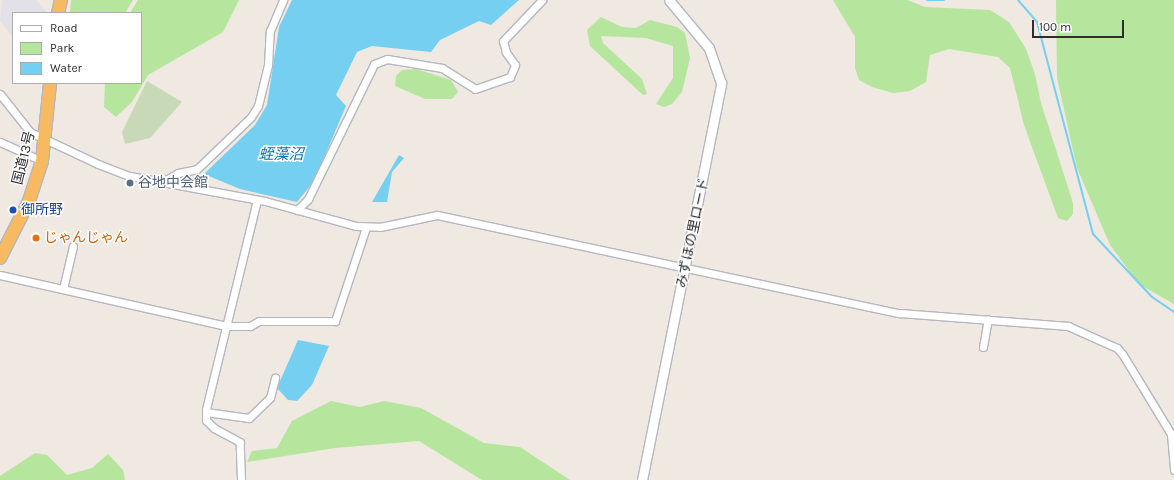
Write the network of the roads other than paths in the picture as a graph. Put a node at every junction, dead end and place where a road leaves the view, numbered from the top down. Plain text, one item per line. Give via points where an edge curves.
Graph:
1 (61, 0) edge
2 (283, 0) edge
3 (542, 0) edge
4 (669, 0) edge
5 (58, 12) edge
6 (50, 84) edge
7 (0, 94) edge
8 (0, 142) edge
9 (46, 142) junction
10 (42, 161) junction
11 (162, 182) junction
12 (257, 200) junction
13 (297, 210) junction
14 (366, 227) junction
15 (73, 246) dead end
16 (0, 258) edge
17 (685, 267) junction
18 (0, 275) edge
19 (63, 289) junction
20 (988, 319) junction
21 (226, 326) junction
22 (983, 347) dead end
23 (275, 378) dead end
24 (206, 412) junction
25 (1174, 470) edge
26 (241, 480) edge
27 (642, 480) edge

1 - 5 highway
2 - 11 street via 270,31 268,65 258,106 251,117 198,169 178,173
3 - 13 street via 503,42 506,52 516,65 510,77 475,89 442,68 387,59 374,64 308,199
4 - 17 street, みずほの里ロード via 709,48 721,83
6 - 9 highway, 国道13号
7 - 9 street via 30,132
8 - 10 street
9 - 10 highway, 国道13号
9 - 11 street via 98,164
10 - 16 highway, 国道13号 via 29,201
11 - 12 street
12 - 13 street
12 - 21 street
13 - 14 street
14 - 17 street via 436,215
14 - 21 street via 335,321 259,321 250,326
15 - 19 street
17 - 20 street via 900,313 930,318
17 - 27 street, みずほの里ロード
18 - 19 street
19 - 21 street
20 - 22 street
20 - 25 street via 1055,322 1117,348 1170,434
21 - 24 street
23 - 24 street via 270,398 249,418
24 - 26 street via 206,420 214,428 240,442

